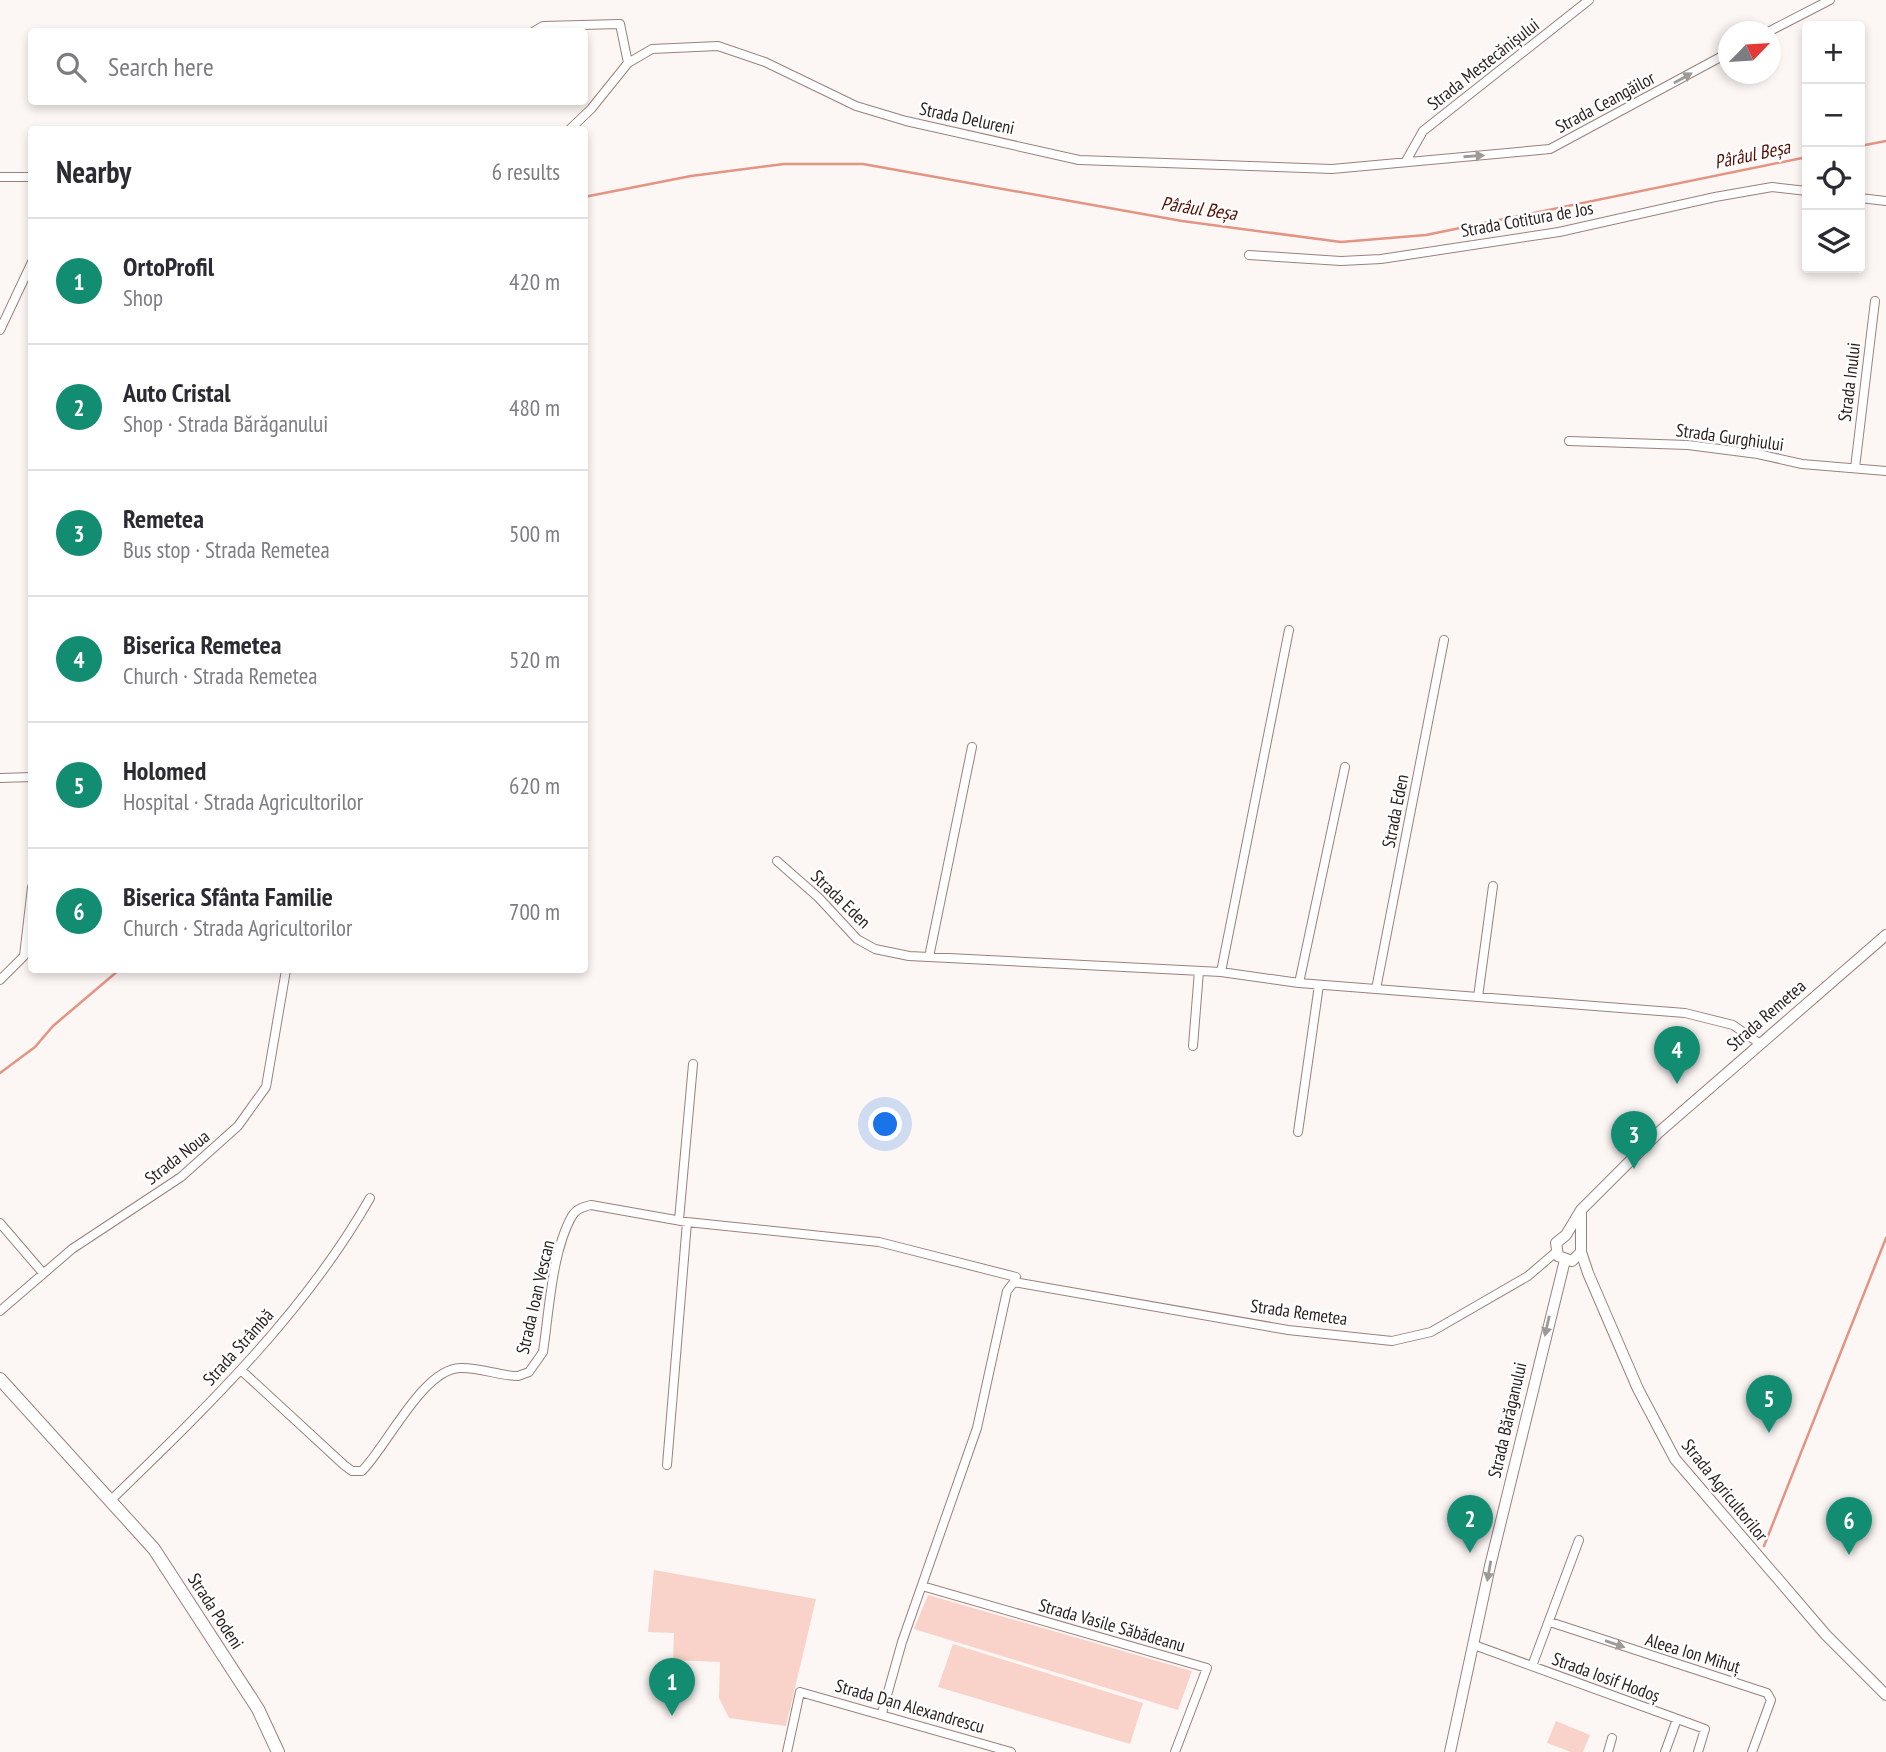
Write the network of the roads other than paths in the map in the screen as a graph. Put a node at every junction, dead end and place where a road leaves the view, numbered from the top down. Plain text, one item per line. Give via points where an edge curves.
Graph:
1 (1589, 0) edge
2 (1830, 0) edge
3 (1781, 25) edge
4 (540, 28) edge
5 (1718, 58) edge
6 (628, 63) junction
7 (573, 126) edge
8 (1405, 161) junction
9 (0, 177) edge
10 (28, 177) edge
11 (1802, 190) edge
12 (1865, 199) edge
13 (1886, 201) edge
14 (1249, 254) dead end
15 (28, 270) edge
16 (1875, 301) dead end
17 (0, 330) edge
18 (1569, 441) dead end
19 (1855, 468) junction
20 (1886, 471) edge
21 (1289, 630) dead end
22 (1444, 640) dead end
23 (972, 747) dead end
24 (1345, 767) dead end
25 (28, 777) edge
26 (0, 778) edge
27 (777, 862) dead end
28 (1493, 886) dead end
29 (28, 922) edge
30 (1886, 935) edge
31 (929, 957) junction
32 (1199, 971) junction
33 (1221, 972) junction
34 (285, 973) edge
35 (0, 980) edge
36 (1299, 983) junction
37 (1319, 985) junction
38 (1376, 989) junction
39 (1478, 997) junction
40 (1759, 1043) junction
41 (1193, 1046) dead end
42 (693, 1064) dead end
43 (1298, 1132) dead end
44 (370, 1198) dead end
45 (1581, 1210) junction
46 (682, 1221) junction
47 (0, 1223) edge
48 (1566, 1235) junction
49 (1581, 1247) junction
50 (1556, 1252) junction
51 (1568, 1260) junction
52 (43, 1273) junction
53 (1588, 1273) junction
54 (1014, 1282) junction
55 (0, 1311) edge
56 (242, 1370) junction
57 (0, 1379) edge
58 (667, 1465) dead end
59 (111, 1500) junction
60 (1579, 1540) dead end
61 (922, 1586) junction
62 (1550, 1622) junction
63 (1474, 1645) junction
64 (1532, 1667) junction
65 (1886, 1695) edge
66 (882, 1713) junction
67 (1677, 1719) junction
68 (1612, 1738) dead end
69 (278, 1752) edge
70 (787, 1752) edge
71 (1011, 1752) edge
72 (1175, 1752) edge
73 (1450, 1752) edge
74 (1608, 1752) edge
75 (1665, 1752) edge
76 (1698, 1752) edge
77 (1752, 1752) edge

1 - 8 street, Strada Mestecănișului via 1423,131
2 - 3 street
4 - 6 street via 620,24
8 -> 5 street, Strada Ceangăilor via 1550,149
6 - 7 street, Strada Delureni
6 - 8 street, Strada Delureni via 652,48 718,46 765,62 856,106 1079,160 1332,169
9 - 10 street
11 - 14 street, Strada Cotitura de Jos via 1772,187 1559,232 1381,259 1341,261
12 - 13 street
15 - 17 street
16 - 19 street, Strada Inului
18 - 19 street, Strada Gurghiului via 1675,444
19 - 20 street, Strada Gurghiului
21 - 33 street
22 - 38 street, Strada Eden
23 - 31 street
24 - 36 street
25 - 26 street
27 - 31 street, Strada Eden via 857,939 875,949
28 - 39 street
29 - 35 street via 24,956
30 - 40 street, Strada Remetea
31 - 32 street, Strada Eden
32 - 33 street, Strada Eden
32 - 41 street
33 - 36 street, Strada Eden
34 - 52 street, Strada Noua via 266,1087 251,1111 190,1170
36 - 37 street, Strada Eden
37 - 38 street, Strada Eden
37 - 43 street
38 - 39 street, Strada Eden
39 - 40 street, Strada Eden via 1685,1013 1733,1025
40 - 45 street, Strada Remetea
42 - 46 street
44 - 56 street, Strada Strâmbă via 350,1233
45 - 48 street, Strada Remetea
45 - 49 street
46 - 54 street, Strada Ioan Vescan via 879,1242 1016,1277
46 - 56 street, Strada Ioan Vescan via 591,1205 581,1208 573,1215 559,1257 537,1364 518,1377 461,1367 447,1370 422,1393 362,1471 344,1465
46 - 58 street
47 - 52 street
48 - 49 street via 1574,1236
48 - 50 street via 1559,1239
49 - 51 street
49 - 53 street, Strada Agricultorilor
50 - 51 street
50 - 54 street, Strada Remetea via 1528,1276 1431,1332 1392,1341 1288,1330
51 - 53 street, Strada Agricultorilor
51 -> 63 street, Strada Bărăganului via 1552,1304
52 - 55 street, Strada Noua
53 - 65 street, Strada Agricultorilor via 1675,1459 1826,1635
54 - 61 street via 1007,1291 977,1429
56 - 59 street, Strada Strâmbă
57 - 59 main road, Strada Podeni
59 - 69 main road, Strada Podeni via 154,1549 211,1632
60 - 62 street
61 - 66 street
61 - 72 street, Strada Vasile Săbădeanu via 1207,1668
62 - 64 street
62 -> 77 street, Aleea Ion Mihuț via 1770,1696
63 - 64 street, Strada Iosif Hodoș
63 - 73 street, Strada Bărăganului
64 - 67 street, Strada Iosif Hodoș
66 - 70 street, Strada Dan Alexandrescu via 800,1692
66 - 71 street, Strada Dan Alexandrescu
67 - 75 street
67 - 76 street, Strada Iosif Hodoș via 1705,1729
68 - 74 street

